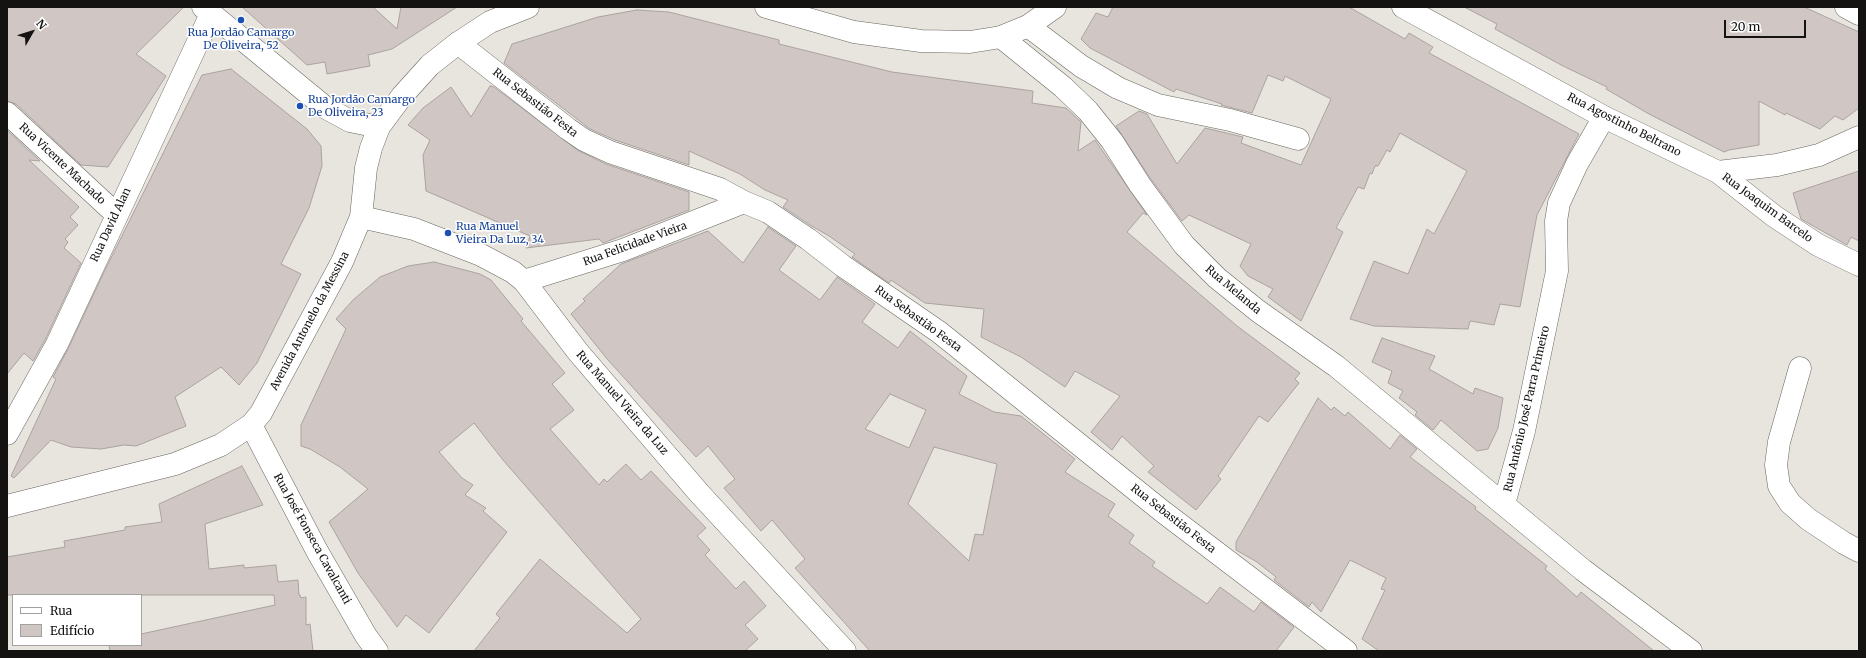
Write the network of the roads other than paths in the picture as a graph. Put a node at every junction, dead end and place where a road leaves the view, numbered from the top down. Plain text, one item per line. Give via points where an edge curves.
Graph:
1 (528, 7) edge
2 (766, 7) edge
3 (1055, 7) edge
4 (1403, 7) edge
5 (1846, 7) edge
6 (207, 11) edge
7 (1859, 14) edge
8 (1028, 26) junction
9 (1001, 37) junction
10 (458, 42) junction
11 (7, 114) edge
12 (1604, 117) junction
13 (379, 127) junction
14 (1859, 137) edge
15 (1298, 139) dead end
16 (1718, 172) junction
17 (744, 202) junction
18 (116, 214) junction
19 (361, 217) junction
20 (1859, 265) edge
21 (524, 281) junction
22 (1800, 368) dead end
23 (251, 425) junction
24 (9, 426) edge
25 (1504, 504) junction
26 (7, 506) edge
27 (1859, 551) edge
28 (377, 651) edge
29 (845, 651) edge
30 (1346, 651) edge
31 (1691, 651) edge

1 - 10 street, Avenida Antonelo da Messina via 490,22
2 - 9 street via 854,32 906,39 970,42
3 - 8 street
4 - 12 street, Rua Agostinho Beltrano
5 - 7 street
6 - 13 street via 326,108 350,121
6 - 18 street, Rua David Alan
8 - 9 street
8 - 15 street via 1081,66 1118,88 1158,105 1230,120
9 - 25 street, Rua Melanda via 1063,87 1088,111 1112,141 1140,185 1184,245 1217,278 1258,311 1336,366
10 - 13 street, Avenida Antonelo da Messina via 426,70
10 - 17 street, Rua Sebastião Festa via 584,140 610,152 720,189
11 - 18 street, Rua Vicente Machado
12 - 16 street, Rua Agostinho Beltrano
12 - 25 street, Rua Antônio José Parra Primeiro via 1577,164 1559,203 1556,222 1557,271 1524,431
13 - 19 street, Avenida Antonelo da Messina via 366,168
14 - 16 street via 1819,155 1777,165
16 - 20 street, Rua Joaquim Barcelo via 1774,216 1818,245
17 - 21 street, Rua Felicidade Vieira via 623,250
17 - 30 street, Rua Sebastião Festa via 768,212 939,332 1162,511
18 - 24 street, Rua David Alan via 57,344
19 - 21 street, Rua Manuel Vieira da Luz via 414,229 480,255 513,272
19 - 23 street, Avenida Antonelo da Messina via 342,262 261,413
21 - 29 street, Rua Manuel Vieira da Luz via 578,352 699,493
22 - 27 street via 1779,442 1776,465 1779,486 1790,503 1808,519
23 - 26 street, Avenida Antonelo da Messina via 221,444 175,464
23 - 28 street, Rua José Fonseca Cavalcanti via 317,551
25 - 31 street, Rua Antônio José Parra Primeiro via 1583,570

